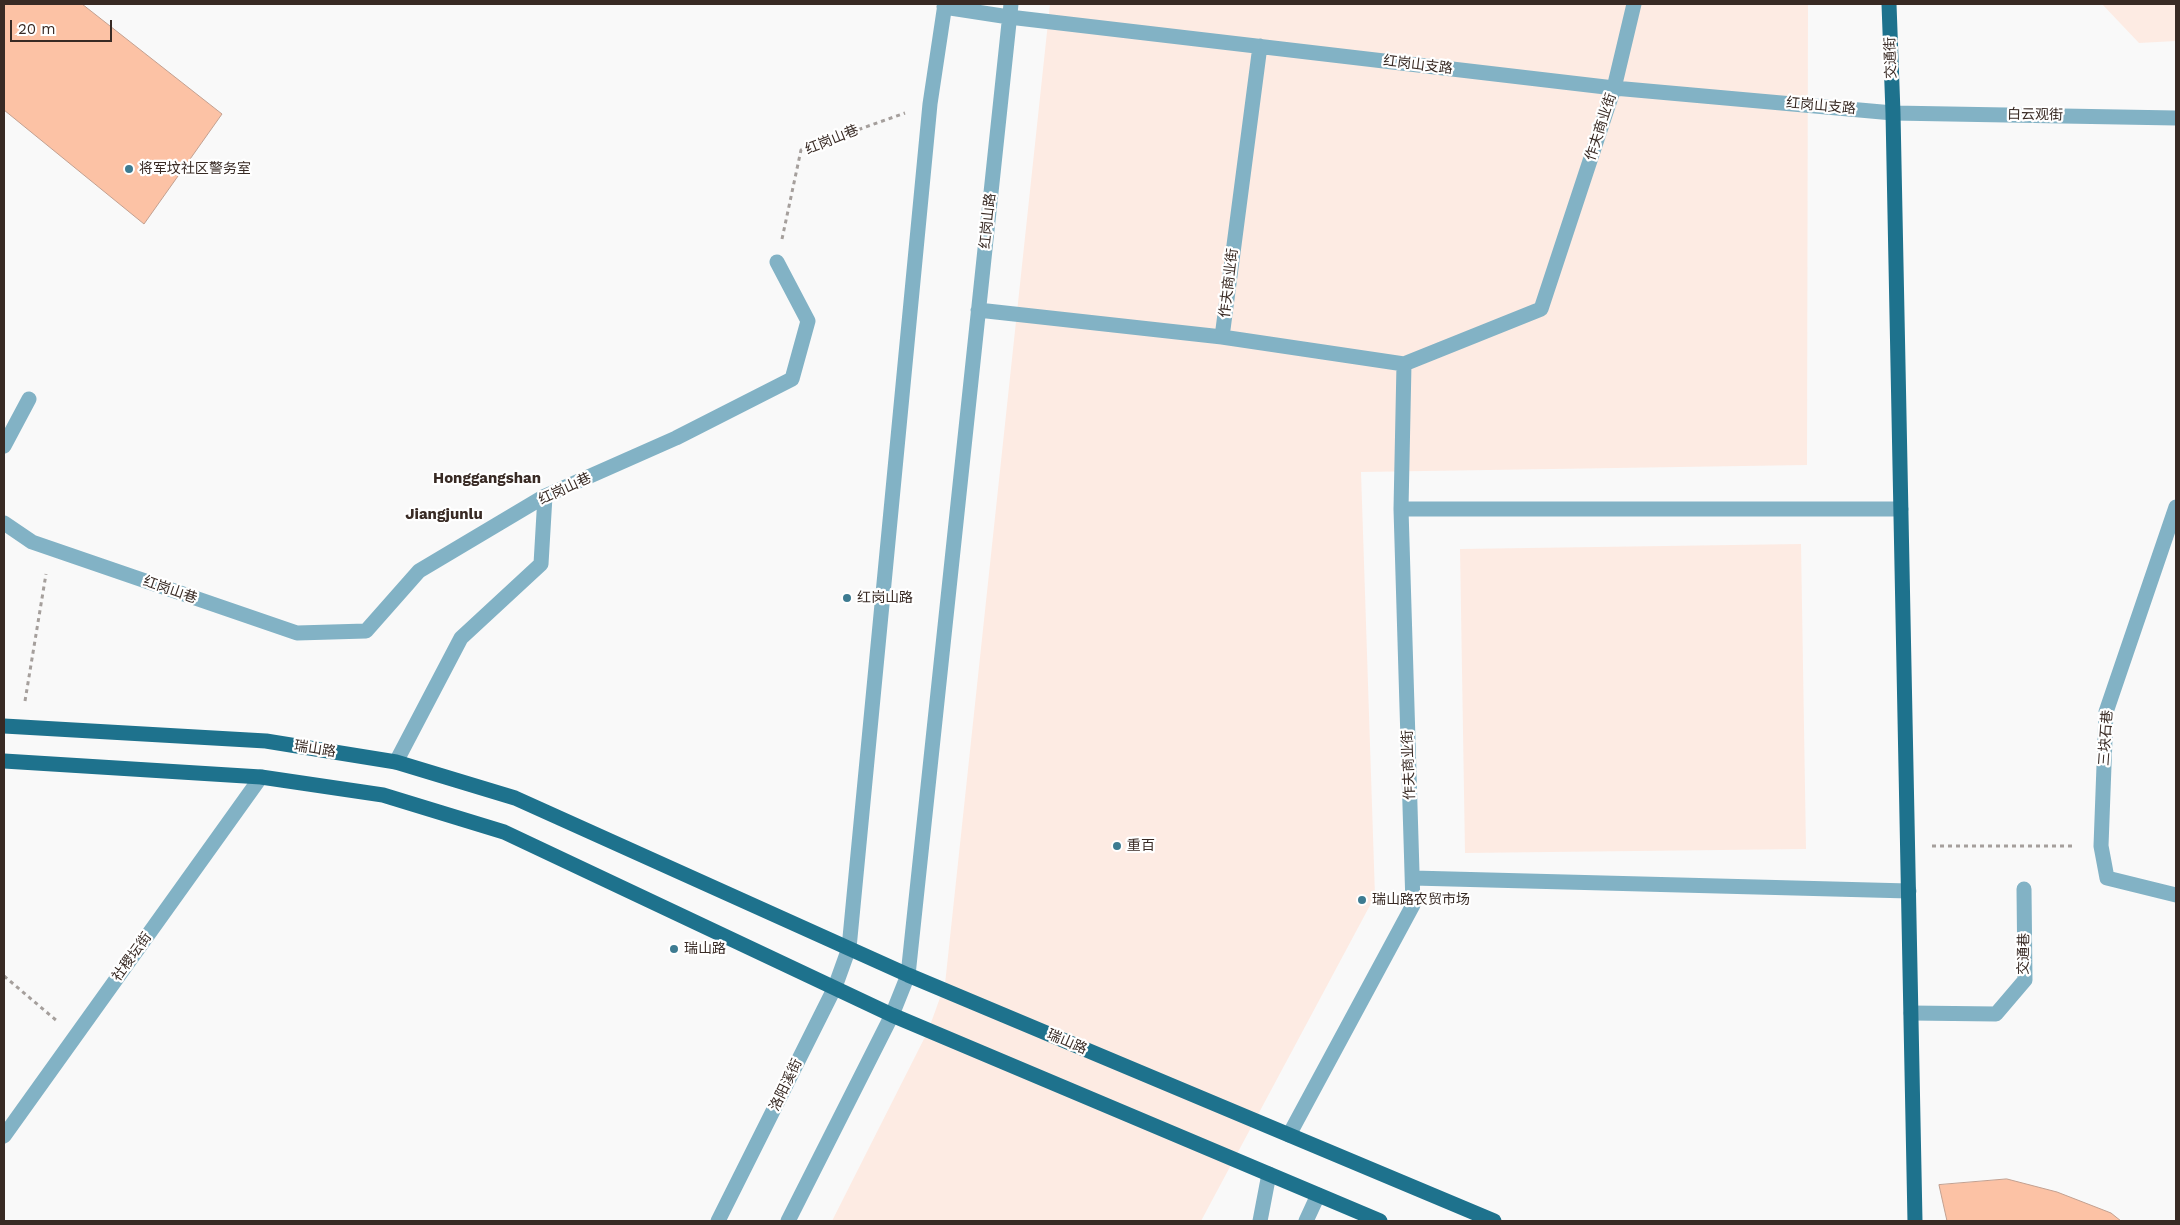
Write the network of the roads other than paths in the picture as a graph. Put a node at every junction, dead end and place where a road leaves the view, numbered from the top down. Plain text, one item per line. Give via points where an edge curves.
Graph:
1 (1634, 4) edge
2 (1888, 4) edge
3 (945, 5) edge
4 (1010, 10) edge
5 (1260, 46) junction
6 (1614, 88) junction
7 (1893, 113) junction
8 (2176, 118) edge
9 (778, 262) road end
10 (978, 310) junction
11 (1222, 337) junction
12 (1404, 364) junction
13 (29, 399) dead end
14 (4, 446) edge
15 (545, 496) junction
16 (2176, 507) edge
17 (1401, 509) junction
18 (1901, 509) junction
19 (4, 523) edge
20 (4, 726) edge
21 (4, 761) edge
22 (396, 762) junction
23 (261, 777) junction
24 (1413, 878) junction
25 (2024, 889) dead end
26 (1909, 891) junction
27 (2176, 895) edge
28 (849, 948) junction
29 (908, 975) junction
30 (834, 987) junction
31 (1911, 1013) junction
32 (892, 1015) junction
33 (1289, 1135) junction
34 (4, 1136) edge
35 (1269, 1174) junction
36 (1318, 1195) junction
37 (718, 1221) edge
38 (788, 1221) edge
39 (1260, 1221) edge
40 (1306, 1221) edge
41 (1380, 1221) edge
42 (1494, 1221) edge
43 (1915, 1221) edge

1 - 6 street, 作夫商业街
2 - 7 main road, 交通街
3 - 4 street, 红岗山支路
3 - 28 street via 930,104
4 - 5 street, 红岗山支路
4 - 10 street, 红岗山路
5 - 6 street, 红岗山支路
5 - 11 street, 作夫商业街
6 - 7 street, 红岗山支路
6 - 12 street, 作夫商业街 via 1541,309
7 - 8 street, 白云观街
7 - 18 main road, 交通街
9 - 15 street, 红岗山巷 via 808,321 792,379 676,438
10 - 11 street
10 - 29 street, 红岗山路
11 - 12 street, 作夫商业街
12 - 17 street, 作夫商业街
13 - 14 street
15 - 19 street, 红岗山巷 via 419,571 366,631 297,633 50,549 32,542
15 - 22 street via 541,564 461,638
16 - 27 street, 三块石巷 via 2106,712 2101,846 2107,878
17 - 18 street
17 - 24 street, 作夫商业街
18 - 26 main road, 交通街
20 - 22 main road, 瑞山路 via 266,741
21 - 23 main road
22 - 28 main road, 瑞山路 via 515,798
23 - 30 main road via 383,796 504,832
23 - 34 street, 社稷坛街
24 - 26 street
24 - 33 street, 作夫商业街 via 1413,905
25 - 31 street, 交通巷 via 2025,980 1996,1014
26 - 31 main road, 交通街
28 - 29 main road, 瑞山路
28 - 30 street, 洛阳溪街
29 - 32 street
29 - 33 main road, 瑞山路
30 - 32 main road
30 - 37 street, 洛阳溪街
31 - 43 main road, 交通街
32 - 35 main road
32 - 38 street
33 - 42 main road, 瑞山路
35 - 36 main road
35 - 39 street
36 - 40 street
36 - 41 main road

